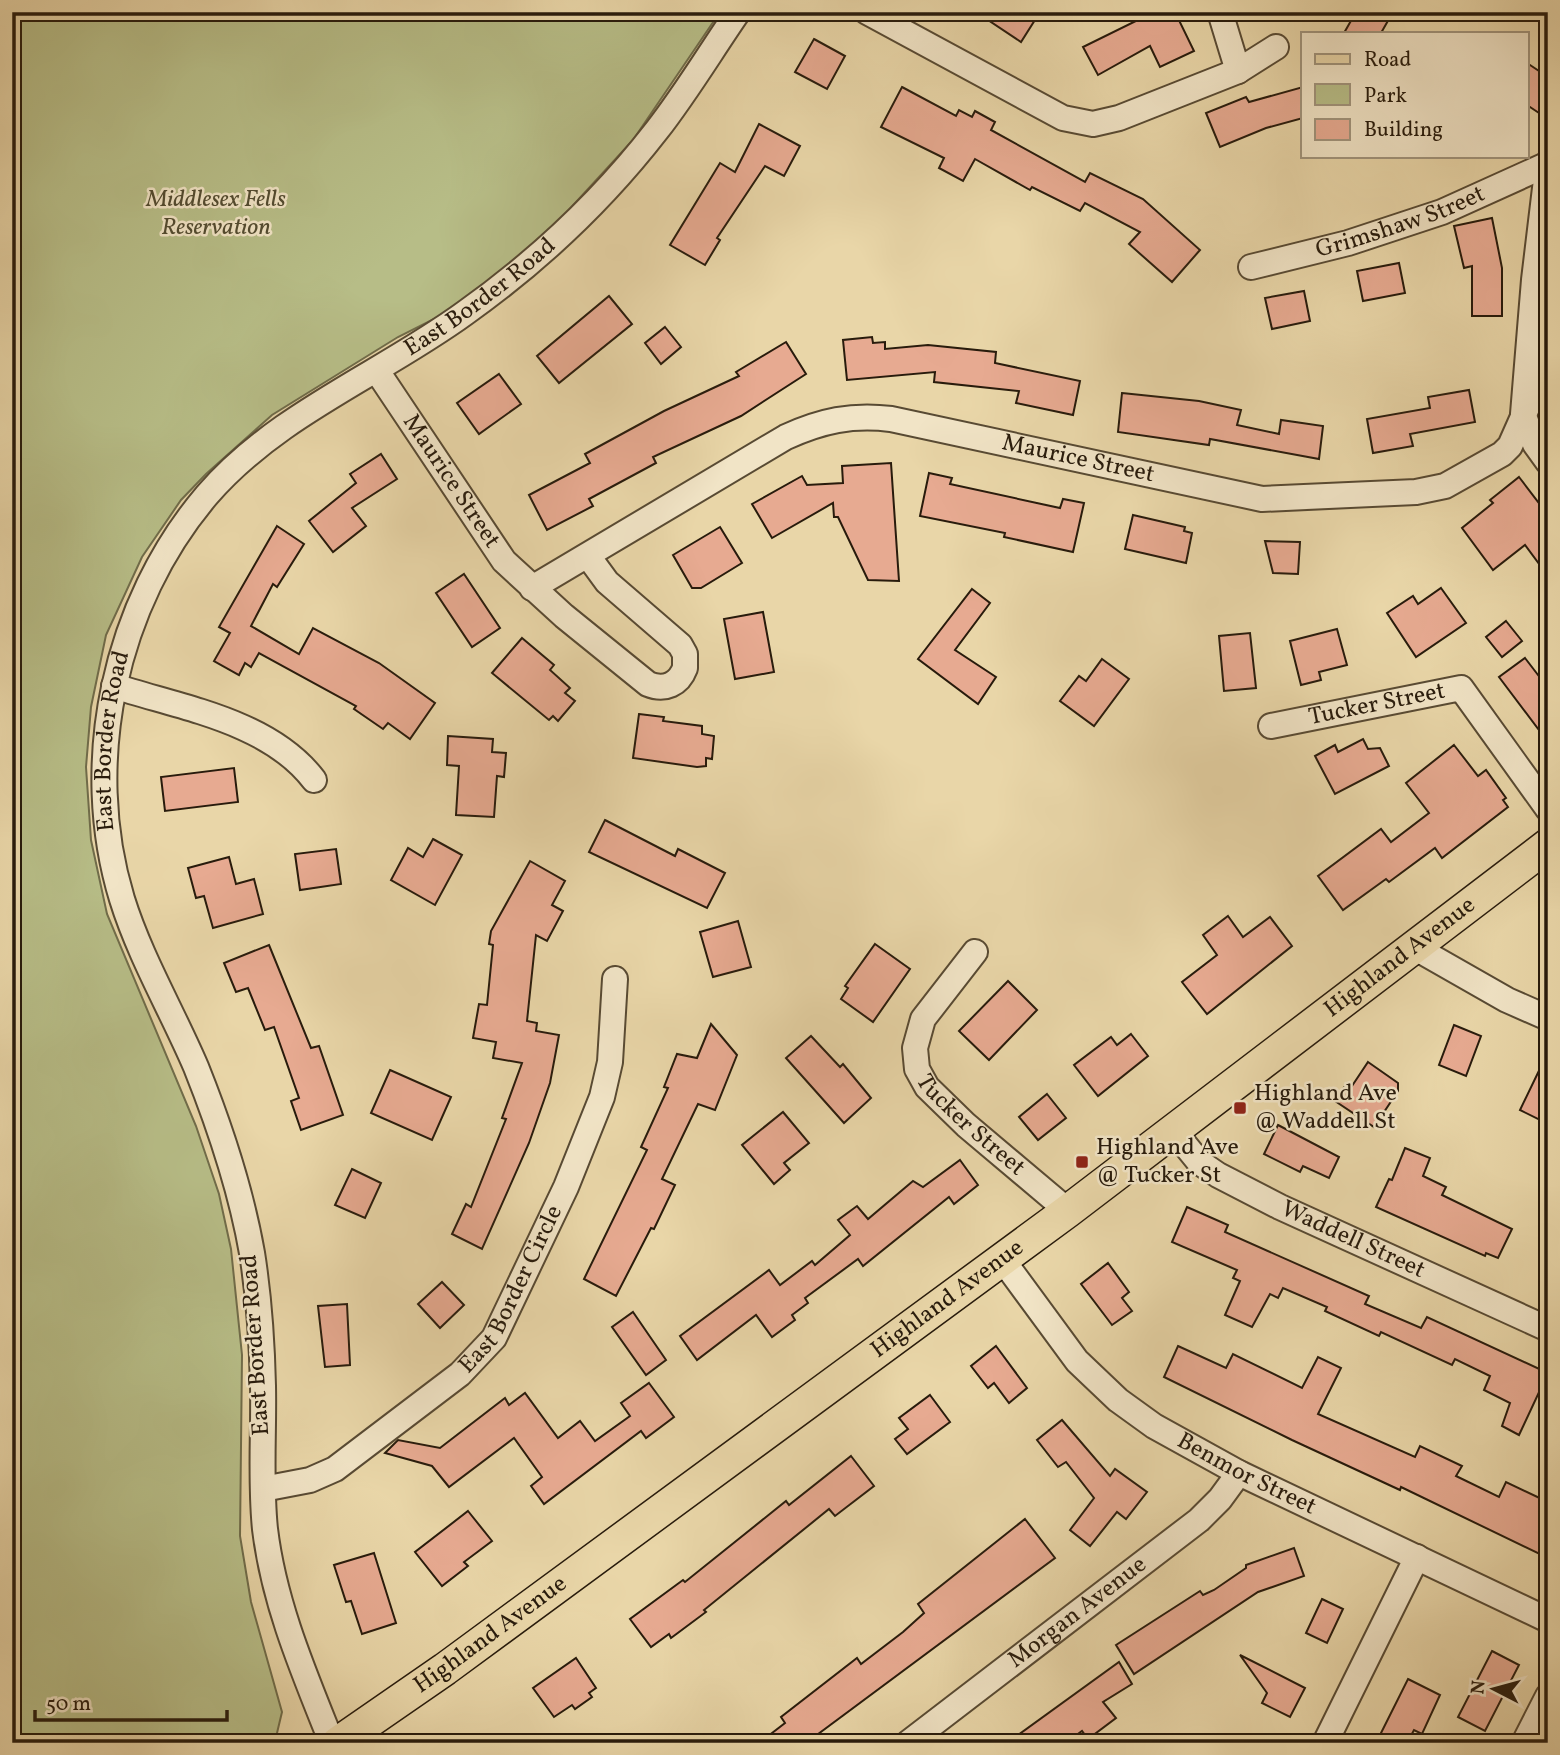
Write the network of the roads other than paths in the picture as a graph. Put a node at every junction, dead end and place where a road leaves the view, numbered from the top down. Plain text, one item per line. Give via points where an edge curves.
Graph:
1 (738, 12) edge
2 (867, 12) edge
3 (1220, 12) edge
4 (1276, 47) dead end
5 (1238, 71) junction
6 (1547, 164) edge
7 (1251, 268) dead end
8 (377, 371) junction
9 (1548, 376) edge
10 (1523, 414) junction
11 (1548, 462) edge
12 (588, 556) junction
13 (532, 588) junction
14 (114, 686) junction
15 (1271, 726) dead end
16 (314, 780) dead end
17 (1548, 808) edge
18 (1548, 845) edge
19 (1414, 947) junction
20 (975, 952) dead end
21 (615, 979) dead end
22 (1548, 1018) edge
23 (1173, 1130) junction
24 (1068, 1211) junction
25 (1002, 1259) junction
26 (1548, 1329) edge
27 (1239, 1473) junction
28 (263, 1489) junction
29 (1417, 1557) junction
30 (1548, 1620) edge
31 (1548, 1696) edge
32 (332, 1743) edge
33 (338, 1743) edge
34 (908, 1743) edge
35 (1325, 1743) edge
36 (1524, 1743) edge

1 - 8 street, East Border Road via 660,126 573,225 512,279
2 - 5 street via 1082,124 1099,123
3 - 5 street
4 - 5 street
6 - 7 street, Grimshaw Street via 1442,212
6 - 10 street
8 - 13 street, Maurice Street via 493,548
8 - 14 street, East Border Road via 297,416 238,463 203,500 164,553 139,604
9 - 10 street, Maurice Street
10 - 11 street
10 - 12 street, Maurice Street via 1510,446 1445,486 1416,492 1287,499 1249,497 891,419 845,417 786,437
12 - 13 street, Maurice Street
12 - 13 street, Maurice Street via 607,582 681,647 685,667 673,684 660,688 648,684
14 - 16 street via 254,731 288,752
14 - 28 street, East Border Road via 105,760 114,869 131,924 200,1079 243,1211 261,1340
15 - 17 street, Tucker Street via 1461,688
18 - 19 main road, Highland Avenue
19 - 22 street
19 - 23 main road, Highland Avenue
20 - 24 street, Tucker Street via 923,1019 915,1048 917,1069 927,1087 966,1125
21 - 28 street, East Border Circle via 611,1049 602,1097 566,1187 494,1338 460,1374 335,1469 310,1480
23 - 24 main road, Highland Avenue
23 - 26 street, Waddell Street via 1199,1162 1217,1175
24 - 25 main road, Highland Avenue
25 - 27 street, Benmor Street via 1064,1345 1108,1392 1154,1426
25 - 33 main road, Highland Avenue
27 - 29 street, Benmor Street
27 - 34 street, Morgan Avenue via 1199,1520
28 - 32 street, East Border Road via 270,1562 285,1624
29 - 30 street, Benmor Street
29 - 35 street
31 - 36 street

